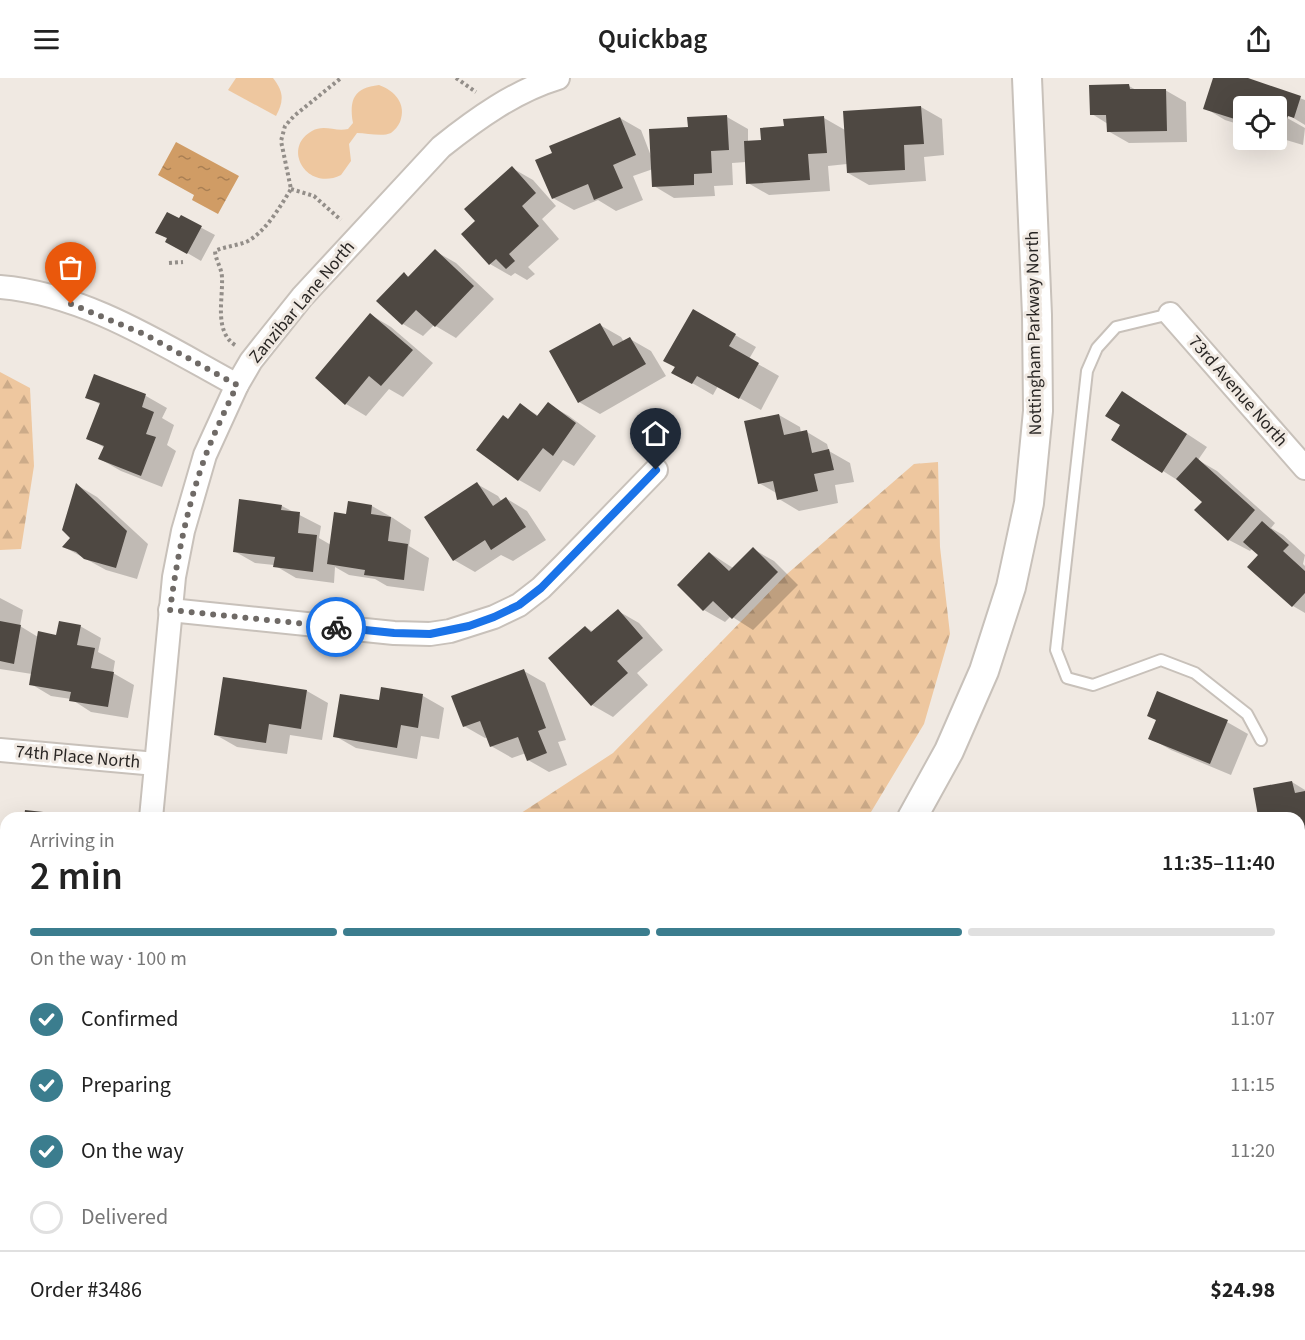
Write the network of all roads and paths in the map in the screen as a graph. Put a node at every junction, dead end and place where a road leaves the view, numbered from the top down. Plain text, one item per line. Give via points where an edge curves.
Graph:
1 (341, 78) edge
2 (456, 78) edge
3 (1027, 78) edge
4 (551, 79) edge
5 (477, 93) dead end
6 (291, 189) junction
7 (341, 220) dead end
8 (169, 262) dead end
9 (183, 262) dead end
10 (0, 287) edge
11 (1170, 314) joint
12 (236, 346) dead end
13 (237, 385) junction
14 (1305, 468) edge
15 (656, 470) dead end
16 (170, 610) junction
17 (1261, 740) dead end
18 (0, 750) edge
19 (156, 764) junction
20 (152, 812) edge
21 (915, 812) edge

1 - 6 path via 285,126 281,141
2 - 5 path
3 - 21 street, Nottingham Parkway North via 1038,411 1029,503 1011,587 984,671 949,751
4 - 13 street, Zanzibar Lane North via 500,104 441,147 302,297
6 - 7 path via 314,196
6 - 12 path via 259,233 216,251 222,279 222,326
8 - 9 path
10 - 13 street via 56,298 102,315
11 - 14 street, 73rd Avenue North
11 - 17 lane via 1116,327 1097,348 1088,370 1056,650 1067,678 1093,685 1161,660 1196,673 1247,714
13 - 16 street, Zanzibar Lane North via 194,493 183,531
15 - 16 street via 541,588 519,605 469,626 430,634 394,633
16 - 19 street, Zanzibar Lane North
18 - 19 street, 74th Place North
19 - 20 street, Zanzibar Lane North

